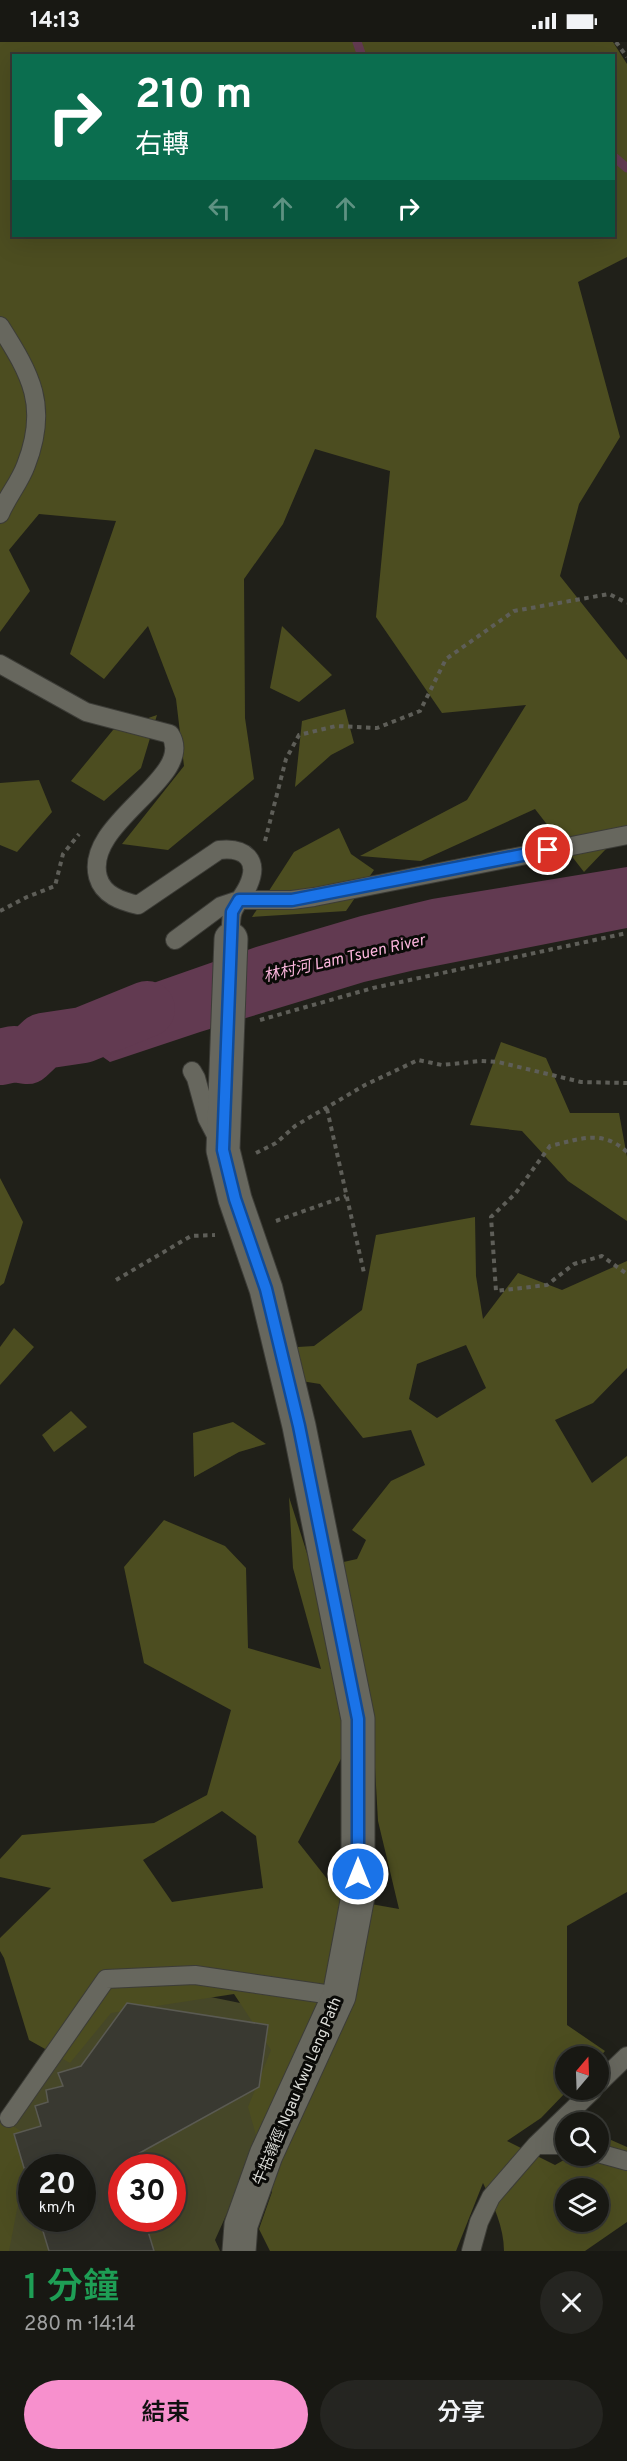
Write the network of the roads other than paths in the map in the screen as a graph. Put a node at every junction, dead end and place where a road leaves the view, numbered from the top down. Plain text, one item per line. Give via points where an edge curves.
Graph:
1 (0, 326) edge
2 (0, 514) edge
3 (0, 664) edge
4 (627, 835) edge
5 (239, 900) junction
6 (231, 939) joint
7 (175, 940) dead end
8 (192, 1071) dead end
9 (226, 1159) junction
10 (339, 1996) junction
11 (627, 2056) edge
12 (609, 2073) edge
13 (583, 2100) edge
14 (9, 2118) dead end
15 (536, 2145) junction
16 (555, 2145) edge
17 (609, 2156) edge
18 (627, 2161) edge
19 (239, 2251) edge
20 (471, 2251) edge

1 - 2 lane via 33,385 37,414 26,466
3 - 5 lane via 86,712 162,730 174,740 175,751 164,773 104,840 97,863 100,884 110,895 138,904 219,850 233,849 244,852 251,861 252,874
4 - 5 lane via 314,897
5 - 6 lane via 232,912
5 - 7 lane via 221,906
6 - 9 street, 牛牯嶺徑 Ngau Kwu Leng Path
8 - 9 lane
9 - 10 street, 牛牯嶺徑 Ngau Kwu Leng Path via 235,1199 266,1289 299,1426 358,1719 358,1896
10 - 14 lane via 195,1975 106,1979
10 - 19 street, 牛牯嶺徑 Ngau Kwu Leng Path via 266,2155 241,2225
11 - 12 lane
13 - 15 lane
15 - 16 lane
15 - 20 lane via 491,2197
17 - 18 lane

